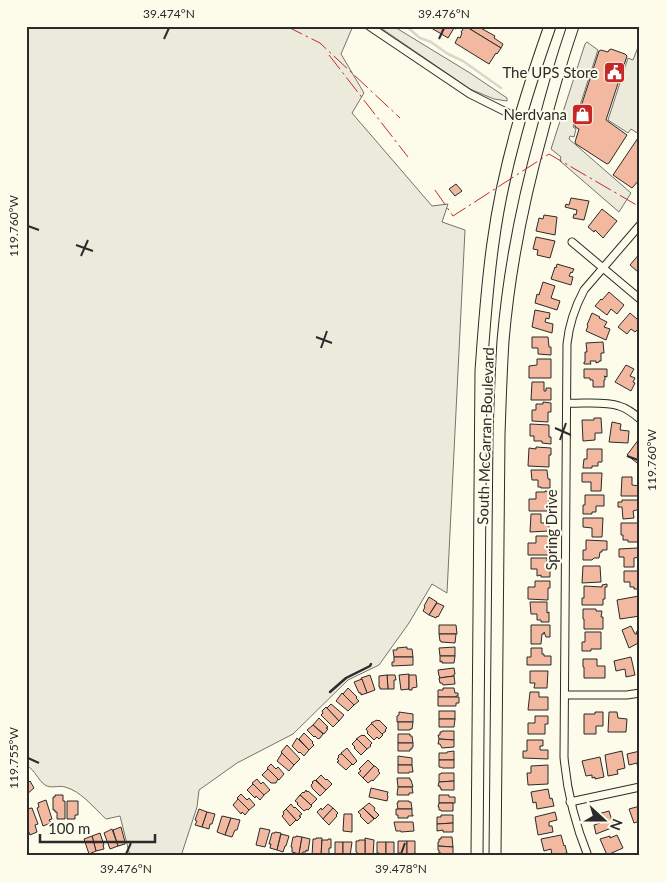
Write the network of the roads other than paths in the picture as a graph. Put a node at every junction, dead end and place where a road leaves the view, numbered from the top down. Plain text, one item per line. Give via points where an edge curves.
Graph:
1 (369, 26) edge
2 (550, 26) edge
3 (575, 26) edge
4 (520, 119) junction
5 (640, 225) edge
6 (572, 242) dead end
7 (603, 268) junction
8 (640, 299) edge
9 (567, 403) junction
10 (640, 419) edge
11 (640, 693) edge
12 (565, 695) junction
13 (640, 787) edge
14 (570, 802) junction
15 (477, 856) edge
16 (495, 856) edge
17 (588, 856) edge

1 - 4 street via 470,94
2 - 4 main road, South McCarran Boulevard
3 - 16 main road, South McCarran Boulevard via 554,84 522,212 504,340 499,436
4 - 15 main road, South McCarran Boulevard via 493,241 481,371
5 - 7 street, Spring Drive
6 - 7 street
7 - 8 street
7 - 9 street, Spring Drive via 584,290 572,315 567,344
9 - 10 street via 611,404
9 - 12 street, Spring Drive
11 - 12 street via 627,696
12 - 14 street, Spring Drive via 564,757
13 - 14 street
14 - 17 street, Spring Drive

